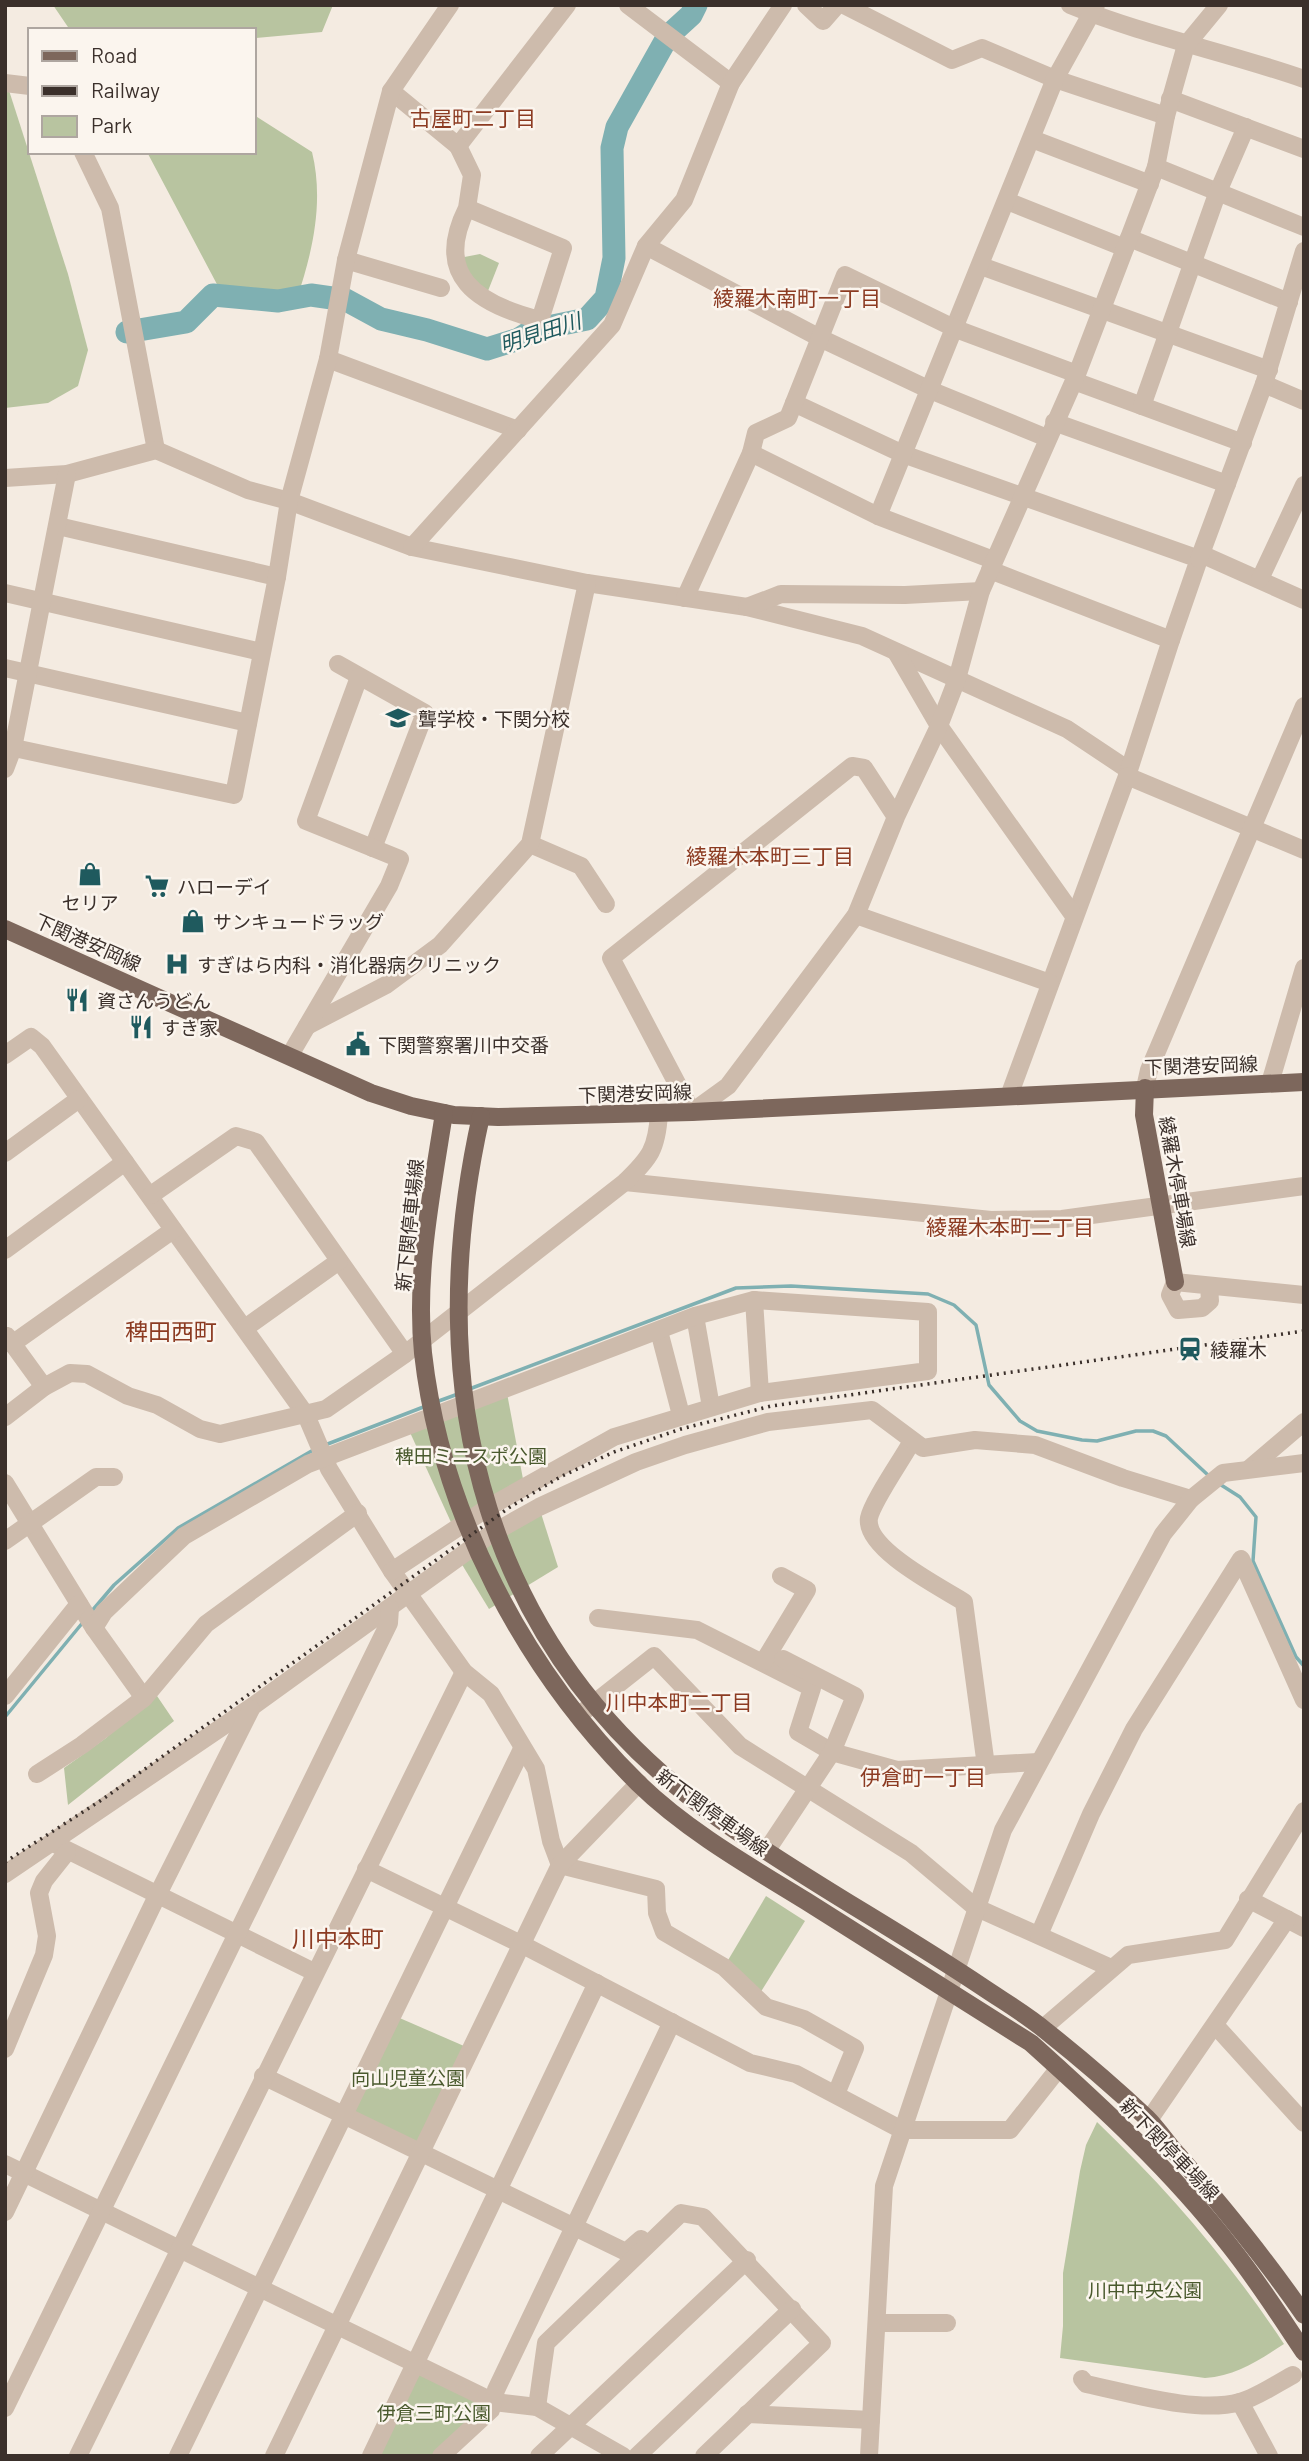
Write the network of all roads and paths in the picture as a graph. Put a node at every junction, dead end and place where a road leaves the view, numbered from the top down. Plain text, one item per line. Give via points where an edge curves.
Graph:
1 (450, 5) edge
2 (567, 5) edge
3 (628, 5) edge
4 (783, 5) edge
5 (806, 5) edge
6 (836, 5) edge
7 (844, 5) edge
8 (1070, 5) edge
9 (1219, 5) edge
10 (1094, 10) edge
11 (1186, 45) junction
12 (1055, 79) junction
13 (1304, 79) edge
14 (5, 83) edge
15 (732, 83) junction
16 (28, 86) edge
17 (391, 91) junction
18 (1168, 107) junction
19 (1246, 127) junction
20 (1032, 139) junction
21 (458, 146) junction
22 (1304, 149) edge
23 (84, 154) edge
24 (1153, 175) junction
25 (1217, 194) junction
26 (1007, 201) junction
27 (467, 208) junction
28 (1304, 227) edge
29 (1127, 243) junction
30 (646, 246) junction
31 (1304, 251) edge
32 (346, 260) junction
33 (1192, 263) junction
34 (981, 266) junction
35 (440, 288) dead end
36 (1289, 302) junction
37 (1102, 311) junction
38 (956, 329) junction
39 (1167, 334) junction
40 (820, 338) junction
41 (328, 359) junction
42 (1267, 377) junction
43 (1075, 378) junction
44 (930, 390) junction
45 (1304, 401) edge
46 (794, 403) junction
47 (1142, 406) junction
48 (518, 430) junction
49 (1051, 430) junction
50 (1242, 443) junction
51 (156, 450) junction
52 (751, 453) junction
53 (903, 454) junction
54 (67, 474) junction
55 (5, 478) edge
56 (1227, 484) junction
57 (1304, 485) edge
58 (1022, 495) junction
59 (289, 501) junction
60 (878, 516) junction
61 (58, 526) junction
62 (412, 547) junction
63 (1200, 556) junction
64 (992, 565) junction
65 (277, 577) junction
66 (1260, 579) junction
67 (587, 583) junction
68 (981, 591) junction
69 (5, 593) edge
70 (685, 598) junction
71 (1304, 600) edge
72 (43, 602) junction
73 (747, 607) junction
74 (1171, 640) junction
75 (261, 652) junction
76 (897, 652) junction
77 (338, 664) dead end
78 (5, 668) edge
79 (26, 673) junction
80 (359, 677) junction
81 (957, 679) junction
82 (1304, 706) edge
83 (248, 723) junction
84 (939, 726) junction
85 (9, 747) edge
86 (5, 769) edge
87 (1127, 772) junction
88 (896, 817) junction
89 (1252, 830) junction
90 (530, 844) junction
91 (373, 848) junction
92 (1304, 850) edge
93 (606, 904) dead end
94 (856, 915) junction
95 (1074, 916) junction
96 (5, 929) edge
97 (1304, 968) edge
98 (1050, 983) junction
99 (307, 1026) junction
100 (5, 1055) edge
101 (290, 1055) junction
102 (1304, 1082) edge
103 (1270, 1083) junction
104 (1145, 1088) junction
105 (1009, 1096) junction
106 (79, 1099) junction
107 (692, 1112) junction
108 (444, 1113) junction
109 (659, 1113) junction
110 (481, 1116) junction
111 (5, 1153) edge
112 (125, 1162) junction
113 (625, 1182) junction
114 (1304, 1186) edge
115 (151, 1195) junction
116 (1160, 1204) junction
117 (173, 1230) junction
118 (5, 1250) edge
119 (340, 1261) junction
120 (1175, 1282) junction
121 (1209, 1286) junction
122 (1304, 1295) edge
123 (754, 1300) junction
124 (695, 1316) junction
125 (246, 1328) junction
126 (659, 1331) junction
127 (9, 1339) edge
128 (405, 1354) junction
129 (44, 1387) junction
130 (760, 1393) junction
131 (710, 1407) junction
132 (306, 1415) junction
133 (681, 1415) junction
134 (5, 1417) edge
135 (1304, 1422) edge
136 (912, 1441) junction
137 (322, 1451) junction
138 (1304, 1463) edge
139 (1250, 1468) junction
140 (114, 1478) dead end
141 (5, 1483) edge
142 (1191, 1499) junction
143 (358, 1513) junction
144 (32, 1521) junction
145 (5, 1541) edge
146 (391, 1571) junction
147 (780, 1576) dead end
148 (408, 1594) junction
149 (390, 1608) junction
150 (87, 1616) junction
151 (598, 1618) dead end
152 (767, 1657) junction
153 (464, 1672) junction
154 (5, 1696) edge
155 (144, 1698) junction
156 (1304, 1700) edge
157 (253, 1706) junction
158 (585, 1710) junction
159 (522, 1749) junction
160 (832, 1752) junction
161 (1038, 1762) junction
162 (986, 1766) junction
163 (37, 1774) dead end
164 (639, 1783) junction
165 (809, 1791) junction
166 (1301, 1821) edge
167 (60, 1847) junction
168 (767, 1850) junction
169 (560, 1865) junction
170 (366, 1869) junction
171 (5, 1874) edge
172 (157, 1896) junction
173 (1248, 1899) junction
174 (975, 1907) junction
175 (445, 1908) junction
176 (1287, 1919) junction
177 (1304, 1928) edge
178 (234, 1934) junction
179 (1039, 1935) junction
180 (521, 1944) junction
181 (1111, 1968) junction
182 (956, 1969) junction
183 (314, 1972) junction
184 (597, 1983) junction
185 (948, 1990) junction
186 (672, 2022) junction
187 (1215, 2025) junction
188 (1043, 2028) junction
189 (5, 2049) edge
190 (1059, 2068) junction
191 (263, 2076) junction
192 (836, 2094) junction
193 (1300, 2111) edge
194 (344, 2116) junction
195 (1149, 2120) junction
196 (902, 2130) junction
197 (421, 2151) junction
198 (5, 2164) edge
199 (24, 2173) junction
200 (499, 2191) junction
201 (101, 2211) junction
202 (5, 2212) edge
203 (669, 2225) junction
204 (575, 2228) junction
205 (178, 2247) junction
206 (747, 2260) junction
207 (260, 2288) junction
208 (792, 2309) junction
209 (1304, 2315) edge
210 (877, 2323) junction
211 (947, 2323) dead end
212 (338, 2325) junction
213 (1304, 2352) edge
214 (416, 2363) junction
215 (1293, 2375) dead end
216 (1082, 2379) dead end
217 (494, 2402) junction
218 (1240, 2402) junction
219 (537, 2407) junction
220 (5, 2408) edge
221 (747, 2414) junction
222 (871, 2420) junction
223 (571, 2426) junction
224 (78, 2456) edge
225 (178, 2456) edge
226 (274, 2456) edge
227 (371, 2456) edge
228 (441, 2456) edge
229 (540, 2456) edge
230 (623, 2456) edge
231 (637, 2456) edge
232 (704, 2456) edge
233 (869, 2456) edge
234 (1269, 2456) edge

1 - 17 street
2 - 21 street
3 - 15 street
4 - 15 street
5 - 6 street via 823,21
7 - 12 street via 952,60 982,48
8 - 10 street
9 - 11 street
10 - 11 street
10 - 12 street
11 - 13 street via 1235,55
11 - 18 street
12 - 18 street
12 - 20 street
14 - 16 street
15 - 30 street via 684,200
17 - 21 street
17 - 32 street
18 - 19 street
18 - 24 street
19 - 22 street
19 - 25 street
20 - 24 street
20 - 26 street
21 - 27 street via 472,175
23 - 51 street via 110,208
24 - 25 street
24 - 29 street
25 - 28 street
25 - 33 street
26 - 29 street
26 - 34 street
27 - 27 street via 563,248 540,320 512,313 485,298 456,269 452,252 455,231
29 - 33 street
29 - 37 street
30 - 40 street
30 - 48 street via 612,326
31 - 36 street
32 - 35 street
32 - 41 street
33 - 36 street
33 - 39 street
34 - 37 street
34 - 38 street
36 - 42 street
37 - 39 street
37 - 43 street
38 - 40 street via 845,275
38 - 43 street
38 - 44 street
39 - 42 street
39 - 47 street
40 - 44 street
40 - 46 street
41 - 48 street
41 - 59 street
42 - 45 street
42 - 50 street
43 - 47 street
43 - 49 street
44 - 49 street
44 - 53 street
46 - 52 street via 788,418 756,433
46 - 53 street
47 - 50 street
48 - 62 street
49 - 56 street
49 - 58 street
50 - 56 street
51 - 54 street
51 - 59 street via 248,490
52 - 60 street
52 - 70 street
53 - 58 street
53 - 60 street
54 - 55 street
54 - 61 street
56 - 63 street
57 - 66 street
58 - 63 street
58 - 64 street
59 - 62 street
59 - 65 street
60 - 64 street
61 - 65 street
61 - 72 street
62 - 67 street
63 - 66 street
63 - 74 street
64 - 68 street
64 - 74 street
65 - 75 street
66 - 71 street
67 - 70 street
67 - 90 street
68 - 73 street via 905,596 781,594
68 - 81 street
69 - 72 street
70 - 73 street
72 - 75 street
72 - 79 street
73 - 76 street via 862,636
74 - 87 street
75 - 83 street
76 - 81 street
76 - 84 street
77 - 80 street
78 - 79 street
79 - 83 street
79 - 85 street
80 - 91 street via 425,713
80 - 91 street via 306,821
81 - 84 street
81 - 87 street via 1067,729
82 - 89 street
83 - 85 street via 234,794
84 - 88 street
84 - 95 street
85 - 86 street
87 - 89 street
87 - 95 street
88 - 94 street
88 - 107 street via 864,768 852,766 611,958
89 - 92 street
89 - 104 street
90 - 93 street via 581,866
90 - 99 street via 440,945 386,985
91 - 99 street via 400,859 389,886
94 - 98 street
94 - 107 street via 728,1086
95 - 98 street
96 - 101 main road, 下関港安岡線
97 - 103 street
98 - 105 street
99 - 101 street
100 - 106 street via 31,1037
101 - 108 main road, 下関港安岡線 via 371,1093
102 - 103 main road, 下関港安岡線
103 - 104 main road, 下関港安岡線
104 - 105 main road, 下関港安岡線
104 - 116 main road, 綾羅木停車場線 via 1144,1115
105 - 107 main road, 下関港安岡線
106 - 111 street
106 - 112 street
107 - 109 main road, 下関港安岡線
108 - 110 main road, 下関港安岡線
108 - 158 main road, 新下関停車場線 via 425,1245 422,1311 423,1353 447,1463 483,1561 511,1616
109 - 110 main road, 下関港安岡線
109 - 113 street via 658,1138 649,1158
110 - 158 main road, 新下関停車場線 via 458,1269 459,1355 472,1442 502,1548 529,1610
112 - 115 street
112 - 118 street
113 - 116 street via 991,1220 1062,1219
113 - 128 street
114 - 116 street
115 - 117 street
115 - 119 street via 236,1136 256,1142
116 - 120 main road, 綾羅木停車場線
117 - 125 street
117 - 127 street
119 - 125 street
119 - 128 street
120 - 121 street
120 - 121 street via 1170,1295 1178,1310 1202,1308 1210,1301
121 - 122 street
123 - 124 street
123 - 130 street
123 - 130 street via 928,1312 928,1371
124 - 126 street
124 - 131 street
125 - 132 street
126 - 133 street
126 - 137 street
127 - 129 street
128 - 132 street via 326,1409
129 - 132 street via 70,1373 87,1374 200,1429 220,1434
129 - 134 street
130 - 131 street
131 - 133 street
132 - 137 street
133 - 146 street via 614,1437 555,1468
135 - 139 street
136 - 142 street via 923,1448 975,1440 1035,1445
136 - 148 street via 872,1410 768,1422 685,1445 636,1461 539,1507 491,1534
136 - 162 street via 869,1517 871,1532 893,1557 964,1602
137 - 143 street
137 - 150 street via 308,1464 184,1535 104,1612
138 - 139 street
139 - 142 street via 1214,1480
140 - 144 street via 96,1477
141 - 144 street
142 - 161 street via 1163,1534
143 - 146 street
143 - 155 street via 206,1624
144 - 145 street
144 - 150 street
146 - 148 street
147 - 152 street via 807,1590
148 - 149 street
148 - 153 street
149 - 157 street
149 - 178 street via 389,1623
150 - 154 street
150 - 155 street
151 - 152 street via 697,1630
152 - 160 street via 812,1688 799,1732
152 - 160 street via 855,1696
153 - 159 street via 491,1694
153 - 170 street
155 - 163 street
156 - 179 street via 1241,1559 1134,1728
157 - 167 street
157 - 172 street
158 - 164 main road, 新下関停車場線
158 - 165 street via 654,1656 740,1746
158 - 168 main road, 新下関停車場線 via 721,1821
159 - 169 street via 536,1769
159 - 175 street
160 - 162 street via 897,1770
160 - 165 street
161 - 162 street
161 - 174 street via 1003,1830
164 - 169 street
164 - 185 main road, 新下関停車場線 via 746,1863
165 - 168 street
165 - 174 street via 911,1853
166 - 173 street
167 - 171 street
167 - 172 street
167 - 189 street via 39,1893 47,1936 44,1955
168 - 182 main road, 新下関停車場線
169 - 180 street
169 - 192 street via 656,1889 664,1932 724,1967 766,2007 804,2019 855,2048
170 - 175 street
170 - 183 street
172 - 178 street
172 - 199 street
173 - 176 street
173 - 181 street via 1224,1940 1128,1955
174 - 179 street
174 - 182 street
175 - 180 street
175 - 194 street
176 - 177 street
176 - 187 street
178 - 183 street
178 - 201 street
179 - 181 street
180 - 184 street
180 - 197 street
181 - 188 street
182 - 185 street
182 - 188 main road, 新下関停車場線
183 - 191 street
184 - 186 street
184 - 200 street
185 - 190 main road, 新下関停車場線 via 1031,2043
185 - 196 street
186 - 192 street via 750,2063 796,2074
186 - 204 street
187 - 193 street
187 - 195 street
188 - 195 main road, 新下関停車場線
190 - 196 street via 1010,2130
190 - 213 main road, 新下関停車場線 via 1192,2201 1229,2244
191 - 194 street
191 - 205 street
192 - 196 street
194 - 197 street
194 - 207 street
195 - 209 main road, 新下関停車場線 via 1243,2229
196 - 210 street via 884,2186
197 - 200 street
197 - 212 street
198 - 199 street
199 - 201 street
199 - 202 street
200 - 204 street
200 - 214 street
201 - 205 street
201 - 220 street
203 - 204 street via 653,2230 626,2252
203 - 206 street via 681,2213 703,2217
203 - 219 street via 546,2343
204 - 217 street
205 - 207 street
205 - 224 street
206 - 208 street
206 - 223 street
207 - 212 street
207 - 225 street
208 - 221 street via 822,2343
208 - 231 street
210 - 211 street
210 - 222 street
212 - 214 street
212 - 226 street
214 - 217 street
214 - 227 street
215 - 218 street
216 - 218 street via 1086,2384 1167,2400 1210,2405
217 - 219 street
217 - 228 street
218 - 234 street
219 - 223 street
221 - 222 street
221 - 232 street
222 - 233 street
223 - 229 street
223 - 230 street

